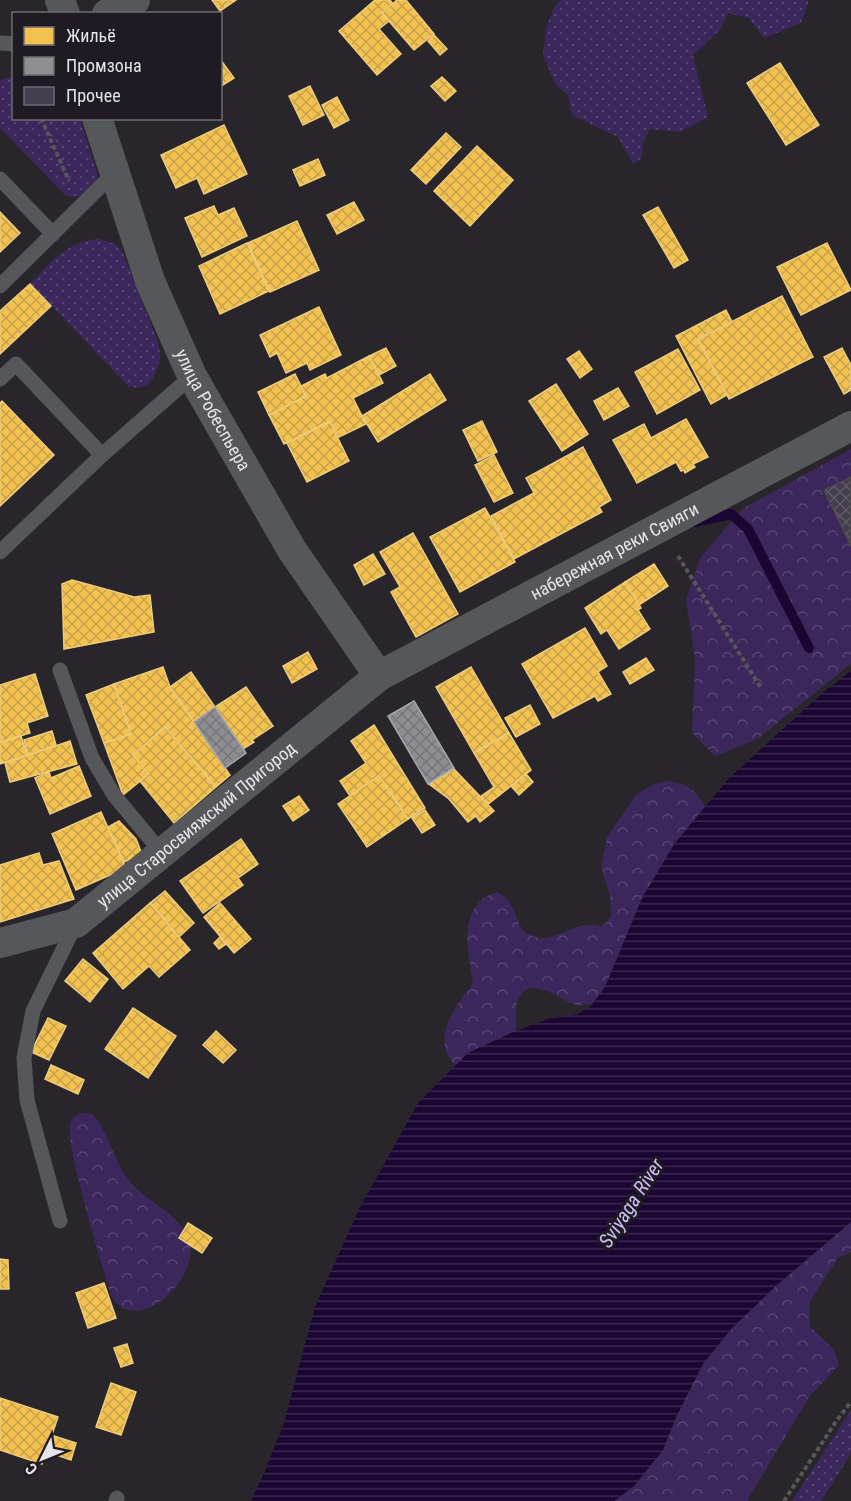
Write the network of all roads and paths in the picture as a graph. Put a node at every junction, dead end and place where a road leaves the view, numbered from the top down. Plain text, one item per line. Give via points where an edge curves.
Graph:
1 (135, 0) edge
2 (111, 12) edge
3 (42, 120) edge
4 (98, 120) edge
5 (113, 174) junction
6 (0, 179) edge
7 (70, 184) dead end
8 (52, 234) junction
9 (0, 286) edge
10 (192, 376) junction
11 (0, 379) edge
12 (851, 426) edge
13 (102, 455) junction
14 (660, 527) junction
15 (0, 552) edge
16 (60, 670) dead end
17 (379, 676) junction
18 (761, 688) dead end
19 (162, 853) junction
20 (76, 923) junction
21 (0, 944) edge
22 (60, 1221) dead end
23 (851, 1402) edge
24 (784, 1501) edge

1 - 2 street
3 - 7 path
4 - 5 street, улица Робеспьера
5 - 8 lane
5 - 10 street, улица Робеспьера via 150,280
6 - 8 lane
8 - 9 lane
10 - 13 lane
10 - 17 street, улица Робеспьера via 292,550
11 - 13 lane via 16,364
12 - 14 street, набережная реки Свияги
13 - 15 lane
14 - 17 street, набережная реки Свияги
14 - 18 path
16 - 19 lane via 92,758 114,795
17 - 19 street, улица Старосвияжский Пригород
19 - 20 street, улица Старосвияжский Пригород
20 - 21 street, улица Старосвияжский Пригород
20 - 22 lane via 33,1011 24,1058 27,1100
23 - 24 path

